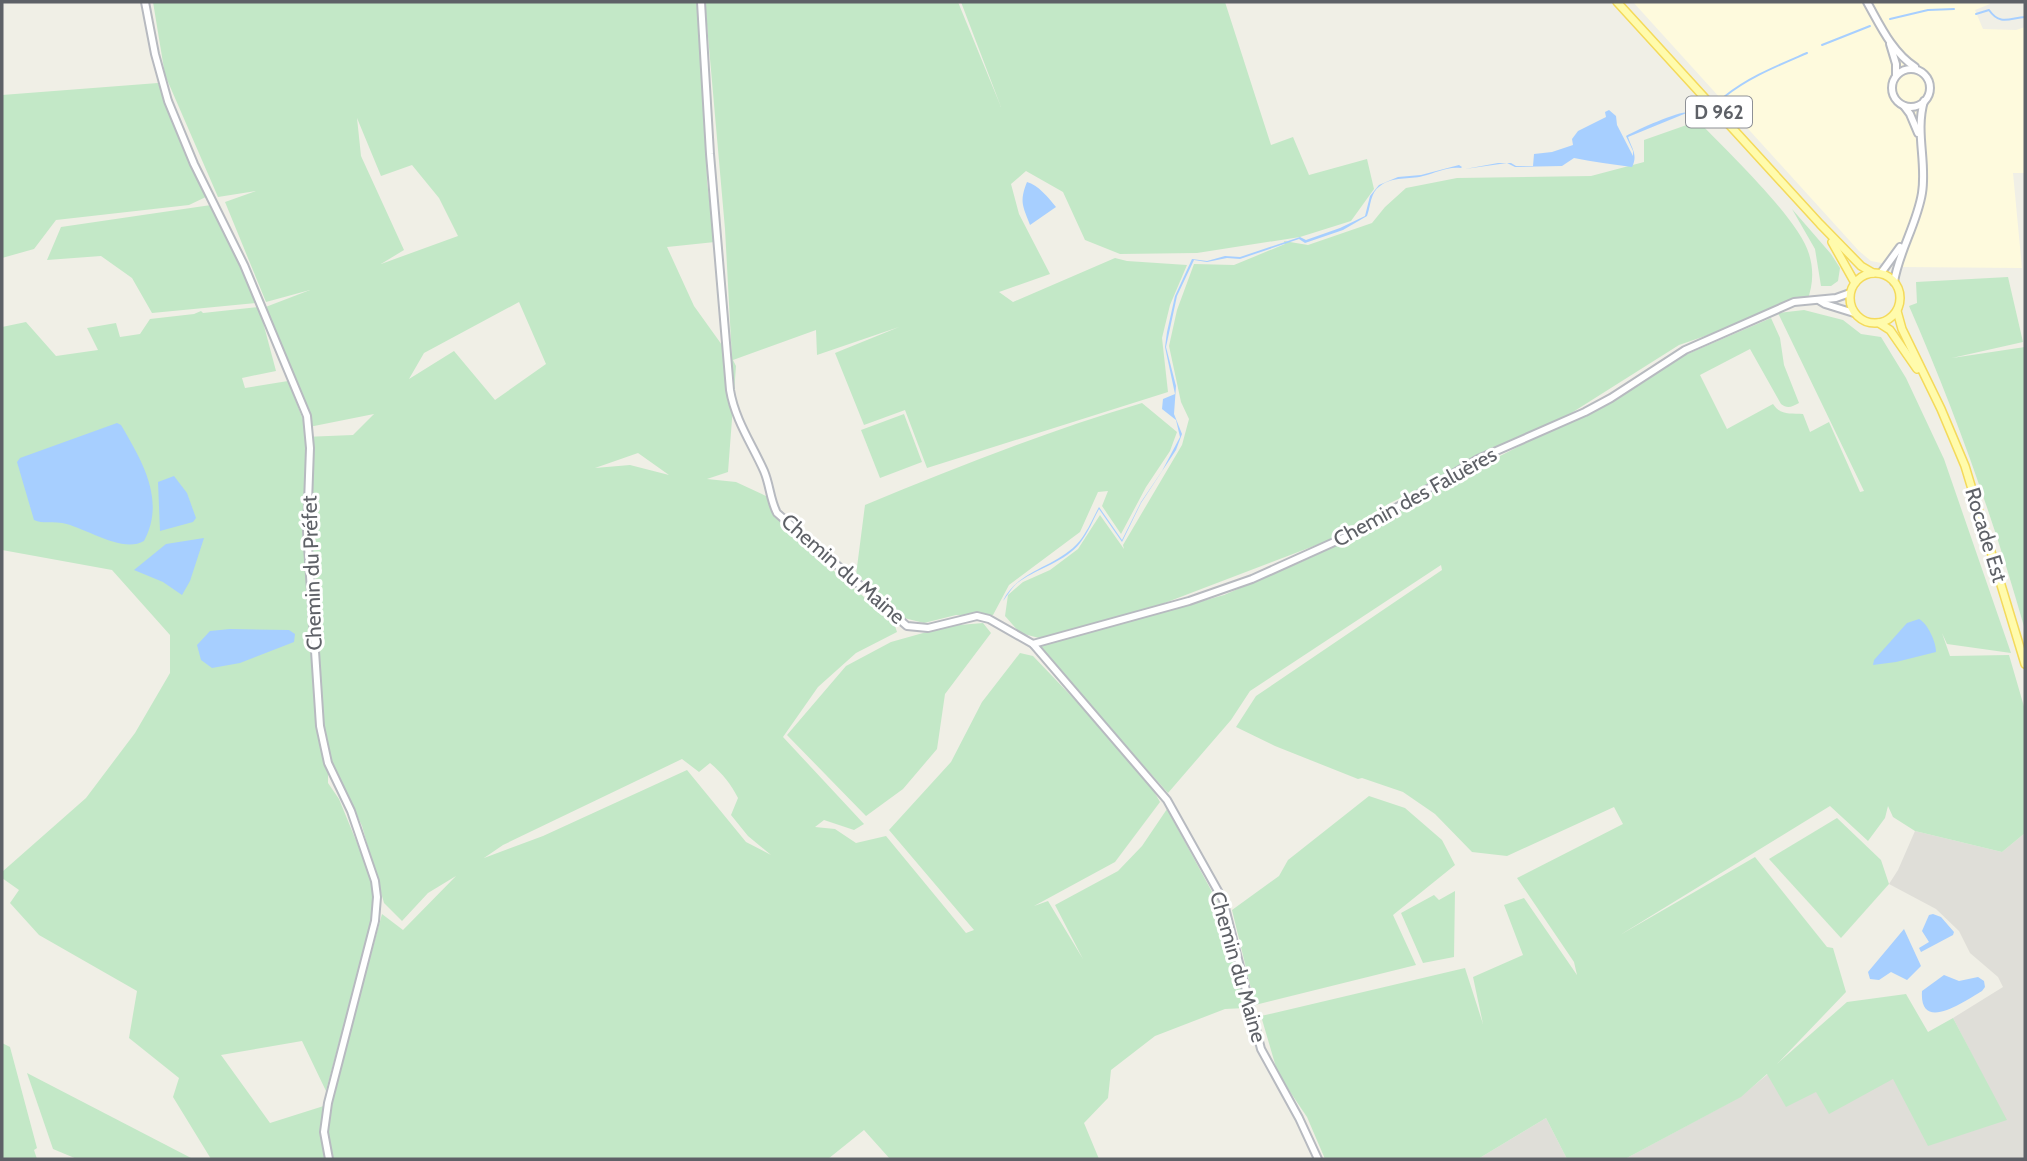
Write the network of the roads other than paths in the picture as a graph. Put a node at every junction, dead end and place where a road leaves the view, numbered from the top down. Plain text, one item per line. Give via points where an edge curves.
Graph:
1 (145, 2) edge
2 (702, 2) edge
3 (1617, 2) edge
4 (1867, 2) edge
5 (1888, 39) junction
6 (1919, 70) junction
7 (1896, 75) junction
8 (1924, 102) junction
9 (1903, 105) junction
10 (1920, 138) junction
11 (1820, 224) junction
12 (1905, 240) junction
13 (1877, 273) junction
14 (1894, 282) junction
15 (1855, 283) junction
16 (1850, 293) junction
17 (1820, 301) junction
18 (1896, 311) junction
19 (1854, 313) junction
20 (1879, 323) junction
21 (1941, 409) junction
22 (1033, 644) junction
23 (2025, 664) edge
24 (329, 1159) edge
25 (1318, 1159) edge

1 - 24 street, Chemin du Préfet via 168,101 303,401 309,427 307,531 320,726 328,764 354,819 377,897 375,921 328,1104 324,1132
2 - 22 street, Chemin du Maine via 730,390 735,412 768,483 772,504 907,626 928,628 977,616
3 - 11 main road, D 962
4 - 5 street
5 - 6 street
5 - 7 street
6 - 7 street via 1907,69
6 - 8 street via 1930,85
7 - 9 street via 1893,94
8 - 9 street
8 - 10 street
9 - 10 street
10 - 12 street via 1923,187
11 - 13 main road, D 962 via 1861,266
11 - 15 main road, D 962
12 - 13 street
12 - 14 street
13 - 14 main road
13 - 15 main road
14 - 18 main road via 1900,296
15 - 16 main road
16 - 17 street, Chemin des Faluères
16 - 19 main road
17 - 19 street, Chemin des Faluères
17 - 22 street, Chemin des Faluères via 1794,302 1685,350 1611,398 1455,471 1327,546 1209,595
18 - 20 main road
18 - 21 main road, Rocade Est
19 - 20 main road
20 - 21 main road, Rocade Est via 1903,346
21 - 23 main road, Rocade Est via 1965,466
22 - 25 street, Chemin du Maine via 1148,776 1196,849 1223,900 1261,1049

